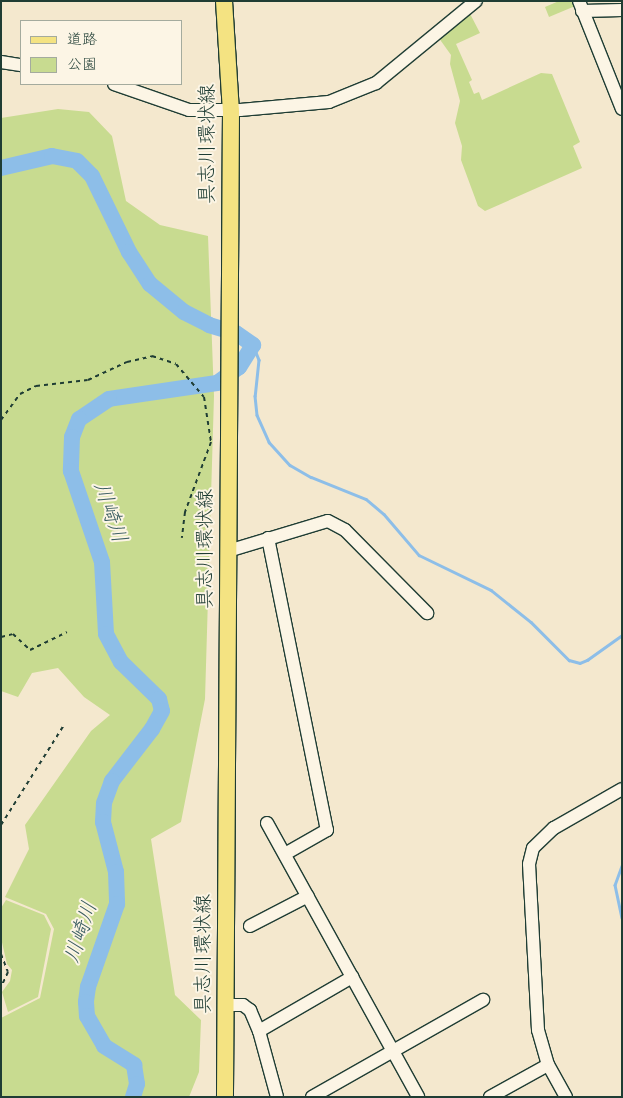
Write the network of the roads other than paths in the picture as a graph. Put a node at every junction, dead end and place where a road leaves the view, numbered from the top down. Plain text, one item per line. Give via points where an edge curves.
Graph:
1 (224, 1) edge
2 (476, 1) edge
3 (581, 6) edge
4 (622, 10) edge
5 (1, 62) edge
6 (20, 65) edge
7 (117, 85) edge
8 (622, 109) edge
9 (231, 111) junction
10 (268, 538) junction
11 (228, 551) junction
12 (427, 613) dead end
13 (622, 789) edge
14 (267, 823) dead end
15 (285, 854) junction
16 (308, 896) junction
17 (250, 926) dead end
18 (352, 977) junction
19 (483, 1000) dead end
20 (226, 1005) junction
21 (259, 1031) junction
22 (390, 1052) junction
23 (548, 1065) junction
24 (225, 1097) edge
25 (277, 1097) edge
26 (312, 1097) edge
27 (418, 1097) edge
28 (490, 1097) edge
29 (566, 1097) edge

1 - 9 main road, 具志川環状線
2 - 9 street via 395,70 362,91 329,102
3 - 4 street
3 - 8 street
5 - 6 street
7 - 9 street via 190,110
9 - 11 main road, 具志川環状線
10 - 11 street
10 - 12 street via 328,521 346,530
10 - 15 street via 327,830
11 - 20 main road, 具志川環状線
13 - 23 street via 554,828 533,848 529,864 538,1030
14 - 15 street
15 - 16 street
16 - 17 street
16 - 18 street
18 - 21 street
18 - 22 street
19 - 22 street
20 - 21 street via 243,1005 250,1010
20 - 24 main road, 具志川環状線
21 - 25 street
22 - 26 street
22 - 27 street
23 - 28 street
23 - 29 street

